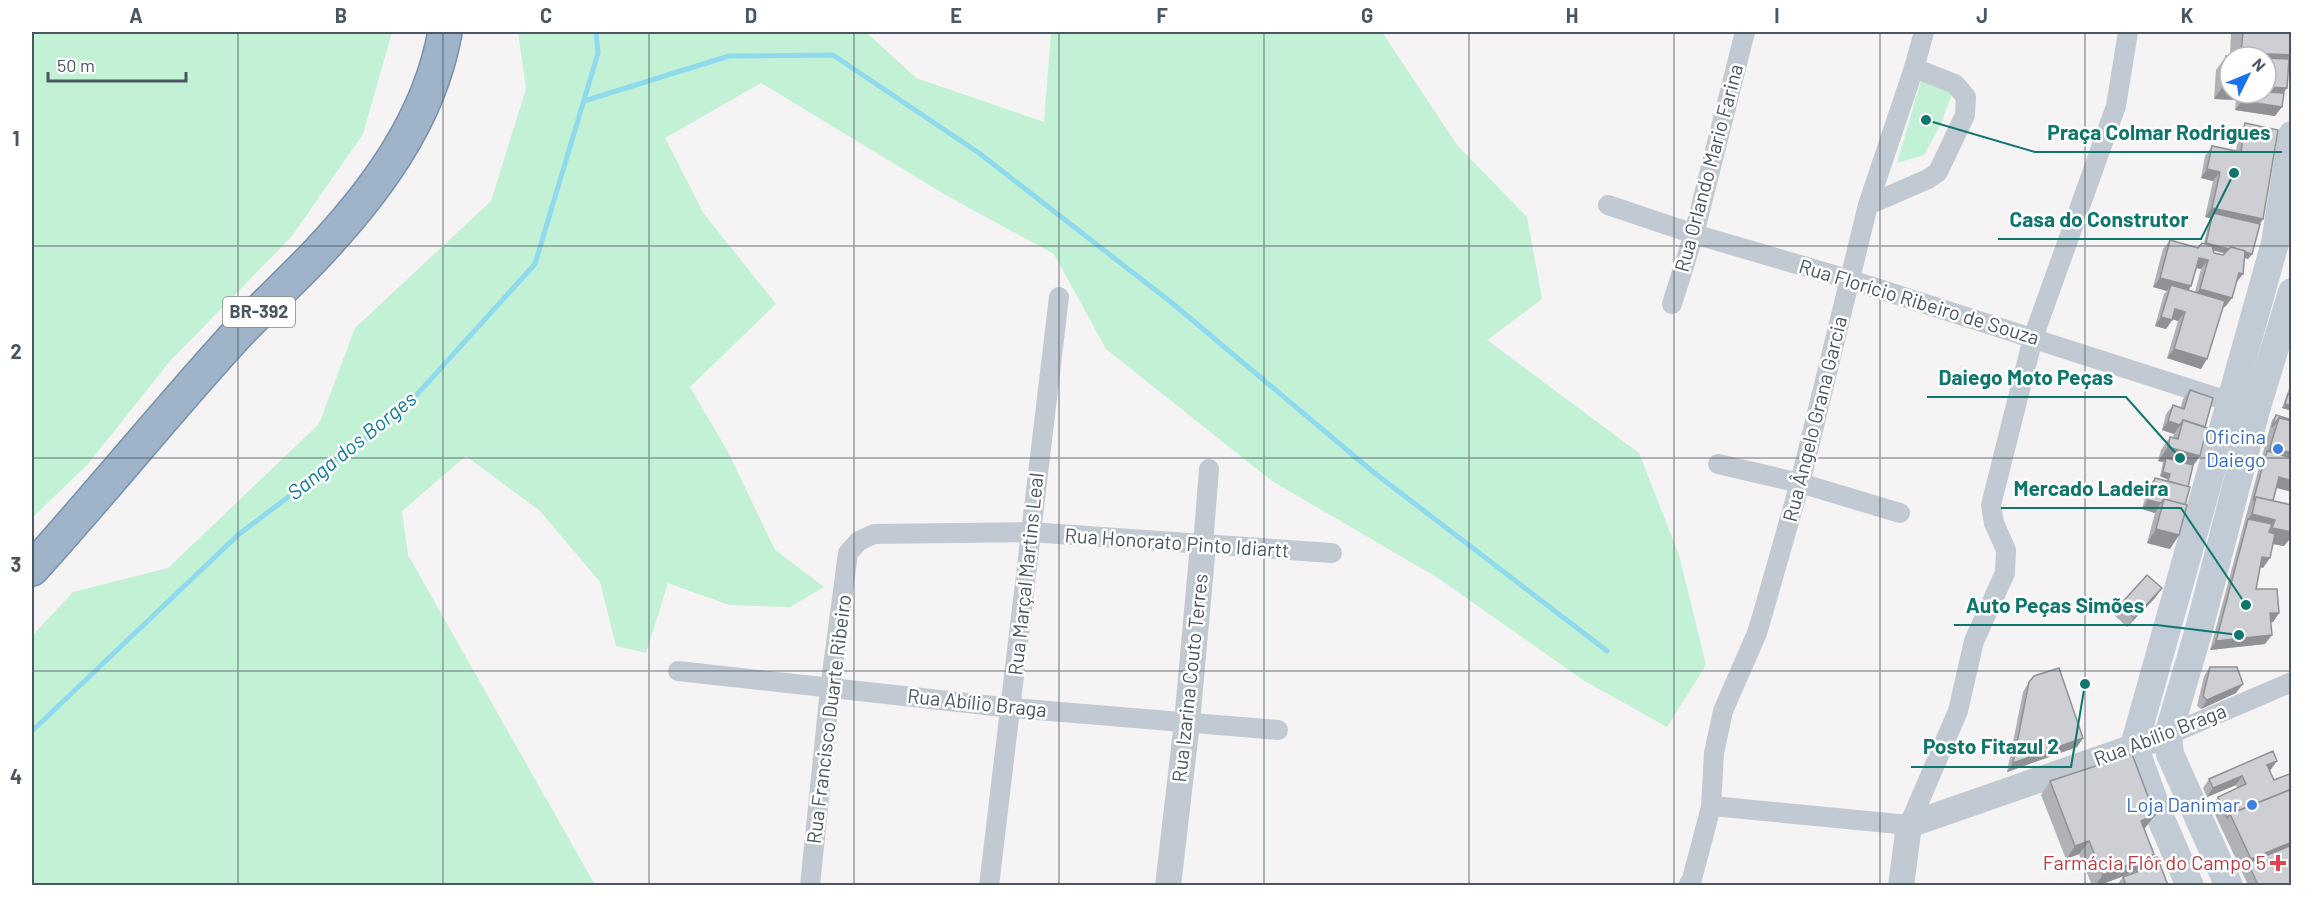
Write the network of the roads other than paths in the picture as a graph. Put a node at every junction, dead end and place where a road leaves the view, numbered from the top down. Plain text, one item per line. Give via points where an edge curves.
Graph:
1 (445, 32) edge
2 (1746, 32) edge
3 (1924, 32) edge
4 (2128, 32) edge
5 (1914, 68) junction
6 (2292, 135) edge
7 (1608, 205) dead end
8 (1868, 205) junction
9 (1694, 234) junction
10 (2283, 244) edge
11 (1851, 280) junction
12 (2292, 292) edge
13 (1059, 297) dead end
14 (1672, 304) dead end
15 (2033, 338) junction
16 (2229, 401) junction
17 (2256, 410) junction
18 (1719, 464) dead end
19 (1209, 470) dead end
20 (1800, 483) junction
21 (1900, 513) dead end
22 (1030, 532) junction
23 (1203, 545) junction
24 (848, 553) joint
25 (1332, 553) dead end
26 (32, 569) edge
27 (2166, 627) junction
28 (2198, 633) junction
29 (678, 670) dead end
30 (2292, 682) edge
31 (830, 689) junction
32 (1012, 708) junction
33 (1187, 722) junction
34 (1278, 730) dead end
35 (2168, 735) junction
36 (2134, 746) junction
37 (1712, 806) junction
38 (1909, 825) junction
39 (2221, 883) edge
40 (810, 885) edge
41 (989, 885) edge
42 (1168, 885) edge
43 (1688, 885) edge
44 (1901, 885) edge
45 (2190, 885) edge

1 - 26 highway, BR-392 via 442,51 414,125 373,188 312,259 231,341
2 - 9 street, Rua Orlando Mario Farina
3 - 5 street, Rua Ângelo Grana Garcia
4 - 15 street via 2115,106
5 - 8 street, Rua Ângelo Grana Garcia
5 - 8 street via 1955,84 1966,97 1965,115 1938,172
6 - 10 main road
7 - 9 street, Rua Florício Ribeiro de Souza
8 - 11 street, Rua Ângelo Grana Garcia
9 - 11 street, Rua Florício Ribeiro de Souza
9 - 14 street, Rua Orlando Mario Farina
10 - 16 main road
11 - 15 street, Rua Florício Ribeiro de Souza
11 - 20 street, Rua Ângelo Grana Garcia
12 - 17 main road
13 - 22 street, Rua Marçal Martins Leal
15 - 16 street, Rua Florício Ribeiro de Souza
15 - 38 street via 1991,505 1994,524 2006,550 2005,573 1974,640 1958,711
16 - 17 street, Rua Florício Ribeiro de Souza
16 - 27 main road
17 - 28 main road
18 - 20 street
19 - 23 street, Rua Izarina Couto Terres
20 - 21 street
20 - 37 street, Rua Ângelo Grana Garcia via 1757,633 1723,711 1714,753
22 - 23 street, Rua Honorato Pinto Idiartt
22 - 24 street, Rua Honorato Pinto Idiartt via 874,534 859,541
22 - 32 street, Rua Marçal Martins Leal
23 - 25 street, Rua Honorato Pinto Idiartt
23 - 33 street, Rua Izarina Couto Terres
24 - 31 street, Rua Francisco Duarte Ribeiro
27 - 28 main road
27 - 36 main road
28 - 35 main road
29 - 31 street, Rua Abílio Braga
30 - 35 street, Rua Abílio Braga
31 - 32 street, Rua Abílio Braga
31 - 40 street, Rua Francisco Duarte Ribeiro
32 - 33 street, Rua Abílio Braga
32 - 41 street, Rua Marçal Martins Leal
33 - 34 street, Rua Abílio Braga
33 - 42 street, Rua Izarina Couto Terres
35 - 36 street, Rua Abílio Braga
35 - 39 main road via 2170,754
36 - 38 street, Rua Abílio Braga
36 - 45 main road
37 - 38 street, Rua Abílio Braga
37 - 43 street, Rua Ângelo Grana Garcia
38 - 44 street

